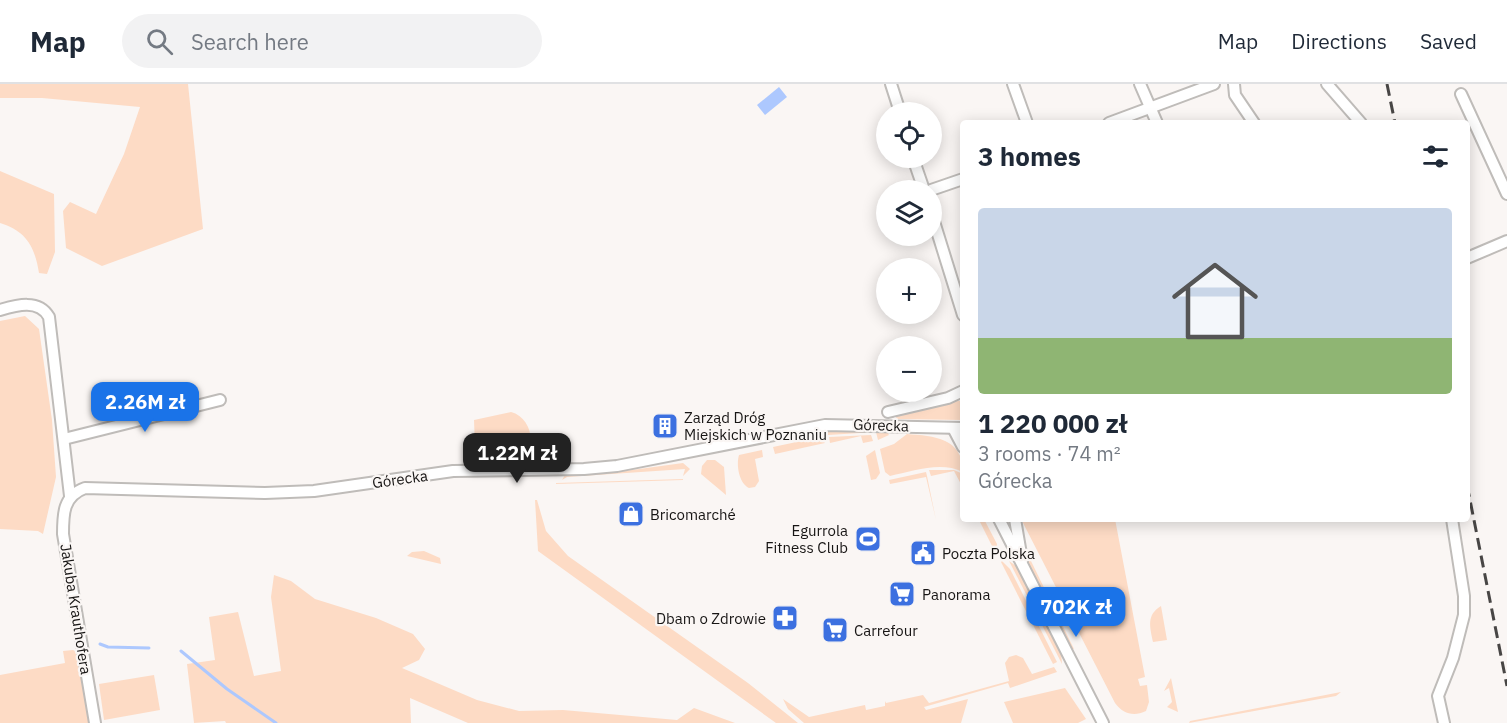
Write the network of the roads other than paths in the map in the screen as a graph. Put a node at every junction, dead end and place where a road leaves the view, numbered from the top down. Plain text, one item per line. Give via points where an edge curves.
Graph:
1 (891, 84) edge
2 (1013, 84) edge
3 (1140, 84) edge
4 (1214, 84) edge
5 (1327, 84) edge
6 (1232, 85) edge
7 (1461, 94) dead end
8 (897, 102) edge
9 (1150, 107) junction
10 (1026, 120) edge
11 (1117, 120) edge
12 (1156, 120) edge
13 (1252, 120) edge
14 (1358, 120) edge
15 (960, 179) edge
16 (942, 186) edge
17 (1507, 194) edge
18 (1507, 242) edge
19 (941, 246) edge
20 (1470, 257) edge
21 (960, 305) edge
22 (0, 310) edge
23 (960, 392) edge
24 (220, 400) dead end
25 (888, 412) dead end
26 (958, 428) edge
27 (64, 439) junction
28 (70, 496) junction
29 (1001, 522) edge
30 (1016, 522) edge
31 (1452, 522) edge
32 (1023, 566) junction
33 (95, 723) edge
34 (1103, 723) edge
35 (1444, 723) edge

1 - 8 street
2 - 10 street
3 - 9 street
4 - 9 street
5 - 14 street
6 - 13 street via 1234,95
7 - 17 street
9 - 11 street
9 - 12 street
15 - 16 street
18 - 20 street
19 - 21 street
22 - 27 street via 33,305 44,309 49,317
23 - 25 street
24 - 27 street
26 - 28 street, Górecka via 825,425 598,469 453,471 314,491 224,493 97,487
27 - 28 street
28 - 33 street, Jakuba Krauthofera via 63,534
29 - 32 street
30 - 32 street
31 - 35 street via 1464,615 1438,696
32 - 34 street

